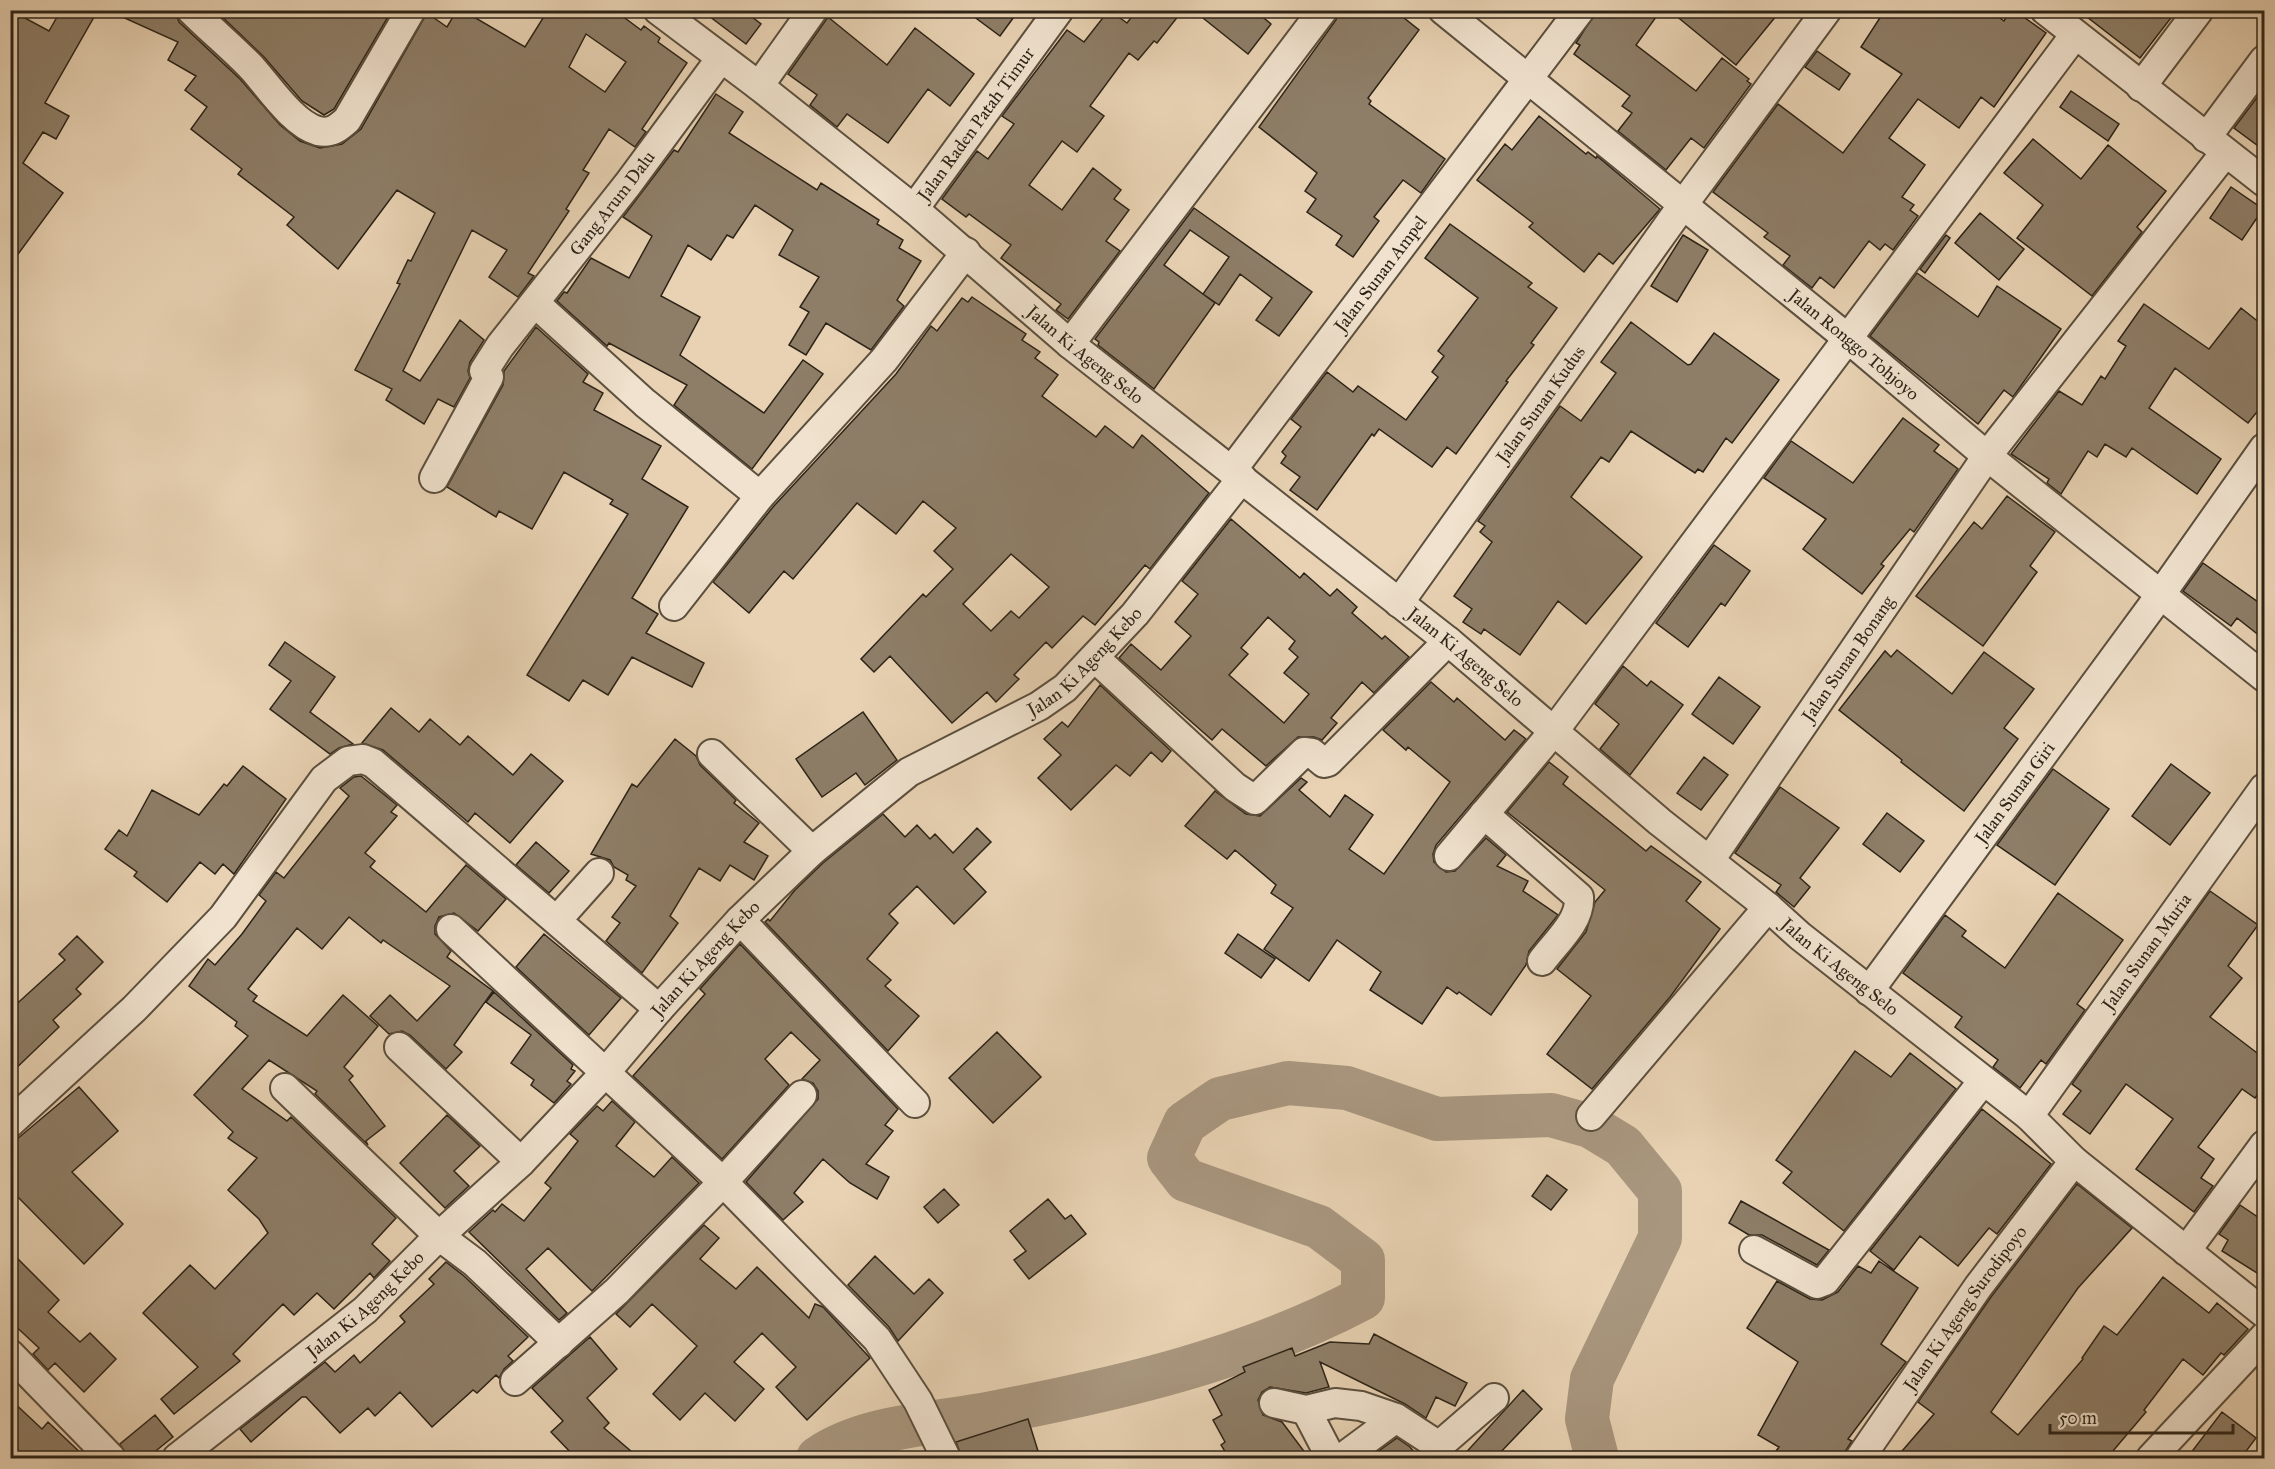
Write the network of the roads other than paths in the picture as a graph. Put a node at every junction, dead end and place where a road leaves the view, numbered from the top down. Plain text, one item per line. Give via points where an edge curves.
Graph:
1 (191, 10) edge
2 (411, 10) edge
3 (658, 10) edge
4 (813, 10) edge
5 (1059, 10) edge
6 (1323, 10) edge
7 (1443, 10) edge
8 (1580, 10) edge
9 (1827, 10) edge
10 (2199, 10) edge
11 (2049, 12) edge
12 (2074, 36) junction
13 (721, 58) junction
14 (2265, 60) edge
15 (1529, 78) junction
16 (759, 86) junction
17 (2141, 87) junction
18 (2215, 145) junction
19 (2265, 182) edge
20 (1682, 206) junction
21 (914, 209) junction
22 (966, 252) junction
23 (535, 303) junction
24 (1846, 337) junction
25 (1070, 344) junction
26 (2265, 448) edge
27 (1987, 456) junction
28 (1237, 474) junction
29 (434, 478) dead end
30 (760, 496) junction
31 (2161, 594) junction
32 (1399, 603) junction
33 (674, 606) dead end
34 (1448, 641) junction
35 (1095, 658) junction
36 (2265, 677) edge
37 (1554, 731) junction
38 (712, 754) dead end
39 (2265, 788) edge
40 (1484, 814) junction
41 (812, 851) junction
42 (1449, 856) dead end
43 (1710, 860) junction
44 (599, 873) dead end
45 (1768, 908) junction
46 (556, 920) junction
47 (740, 920) junction
48 (451, 929) dead end
49 (1542, 960) dead end
50 (1869, 991) junction
51 (659, 1009) junction
52 (399, 1047) dead end
53 (605, 1073) junction
54 (1983, 1081) junction
55 (285, 1088) dead end
56 (802, 1095) dead end
57 (915, 1103) dead end
58 (1591, 1116) dead end
59 (2029, 1116) junction
60 (10, 1123) edge
61 (2265, 1145) edge
62 (2074, 1161) junction
63 (521, 1162) junction
64 (723, 1182) junction
65 (439, 1236) junction
66 (1754, 1250) dead end
67 (2186, 1251) junction
68 (2265, 1313) edge
69 (2265, 1337) edge
70 (559, 1343) junction
71 (10, 1354) edge
72 (515, 1381) dead end
73 (1494, 1398) dead end
74 (1274, 1403) dead end
75 (1306, 1410) junction
76 (1396, 1418) junction
77 (945, 1456) edge
78 (111, 1458) edge
79 (177, 1458) edge
80 (1331, 1458) edge
81 (1342, 1458) edge
82 (1860, 1458) edge
83 (2151, 1458) edge

1 - 2 street via 285,106 306,124 327,132 346,120
3 - 13 street, Jalan Ki Ageng Selo
4 - 16 street
5 - 21 street, Jalan Raden Patah Timur
6 - 25 street
7 - 15 street, Jalan Ronggo Tohjoyo
8 - 15 street, Jalan Sunan Ampel
9 - 20 street, Jalan Sunan Kudus
10 - 17 street
11 - 12 street
12 - 17 street
12 - 24 street
13 - 16 street, Jalan Ki Ageng Selo
13 - 23 street, Gang Arum Dalu
14 - 18 street, Jalan Sunan Bonang
15 - 20 street, Jalan Ronggo Tohjoyo
15 - 28 street, Jalan Sunan Ampel
16 - 21 street, Jalan Ki Ageng Selo
17 - 18 street
18 - 19 street
18 - 27 street, Jalan Sunan Bonang
20 - 24 street, Jalan Ronggo Tohjoyo
20 - 32 street, Jalan Sunan Kudus
21 - 22 street, Jalan Ki Ageng Selo
22 - 25 street, Jalan Ki Ageng Selo
22 - 30 street via 884,360
23 - 29 street, Gang Arum Dalu via 484,371 489,377
23 - 30 street via 645,403
24 - 27 street, Jalan Ronggo Tohjoyo
24 - 37 street
25 - 28 street, Jalan Ki Ageng Selo
26 - 31 street, Jalan Sunan Giri
27 - 31 street, Jalan Ronggo Tohjoyo
27 - 43 street, Jalan Sunan Bonang
28 - 32 street, Jalan Ki Ageng Selo
28 - 35 street, Jalan Ki Ageng Kebo via 1180,560
30 - 33 street
31 - 36 street, Jalan Ronggo Tohjoyo
31 - 50 street, Jalan Sunan Giri
32 - 34 street, Jalan Ki Ageng Selo
34 - 35 street via 1328,762 1305,752 1255,800 1235,787
34 - 37 street, Jalan Ki Ageng Selo
35 - 41 street, Jalan Ki Ageng Kebo via 1065,688 1039,706 909,772
37 - 40 street
37 - 43 street, Jalan Ki Ageng Selo
38 - 41 street
39 - 59 street, Jalan Sunan Muria
40 - 42 street
40 - 49 street via 1579,897 1576,917
41 - 47 street, Jalan Ki Ageng Kebo
43 - 45 street, Jalan Ki Ageng Selo
44 - 46 street
45 - 50 street, Jalan Ki Ageng Selo
45 - 58 street
46 - 51 street
46 - 60 street via 373,763 363,759 348,761 324,779 223,917 134,1009
47 - 51 street, Jalan Ki Ageng Kebo
47 - 57 street
48 - 53 street
50 - 54 street, Jalan Ki Ageng Selo
51 - 53 street, Jalan Ki Ageng Kebo
52 - 63 street
53 - 63 street, Jalan Ki Ageng Kebo
53 - 64 street
54 - 59 street, Jalan Ki Ageng Selo
54 - 66 street via 1825,1281 1817,1284
55 - 65 street
56 - 64 street
59 - 62 street, Jalan Ki Ageng Selo
61 - 67 street
62 - 67 street, Jalan Ki Ageng Selo
62 - 82 street, Jalan Ki Ageng Surodipoyo via 1978,1287
63 - 65 street, Jalan Ki Ageng Kebo
64 - 70 street via 617,1291
64 - 77 street via 877,1339 918,1401
65 - 70 street via 475,1263
65 - 79 street, Jalan Ki Ageng Kebo via 365,1310
67 - 68 street, Jalan Ki Ageng Selo
69 - 83 street
70 - 72 street
71 - 78 street
73 - 76 street via 1441,1444
74 - 75 street
75 - 76 street via 1335,1403
75 - 80 street
76 - 81 street

